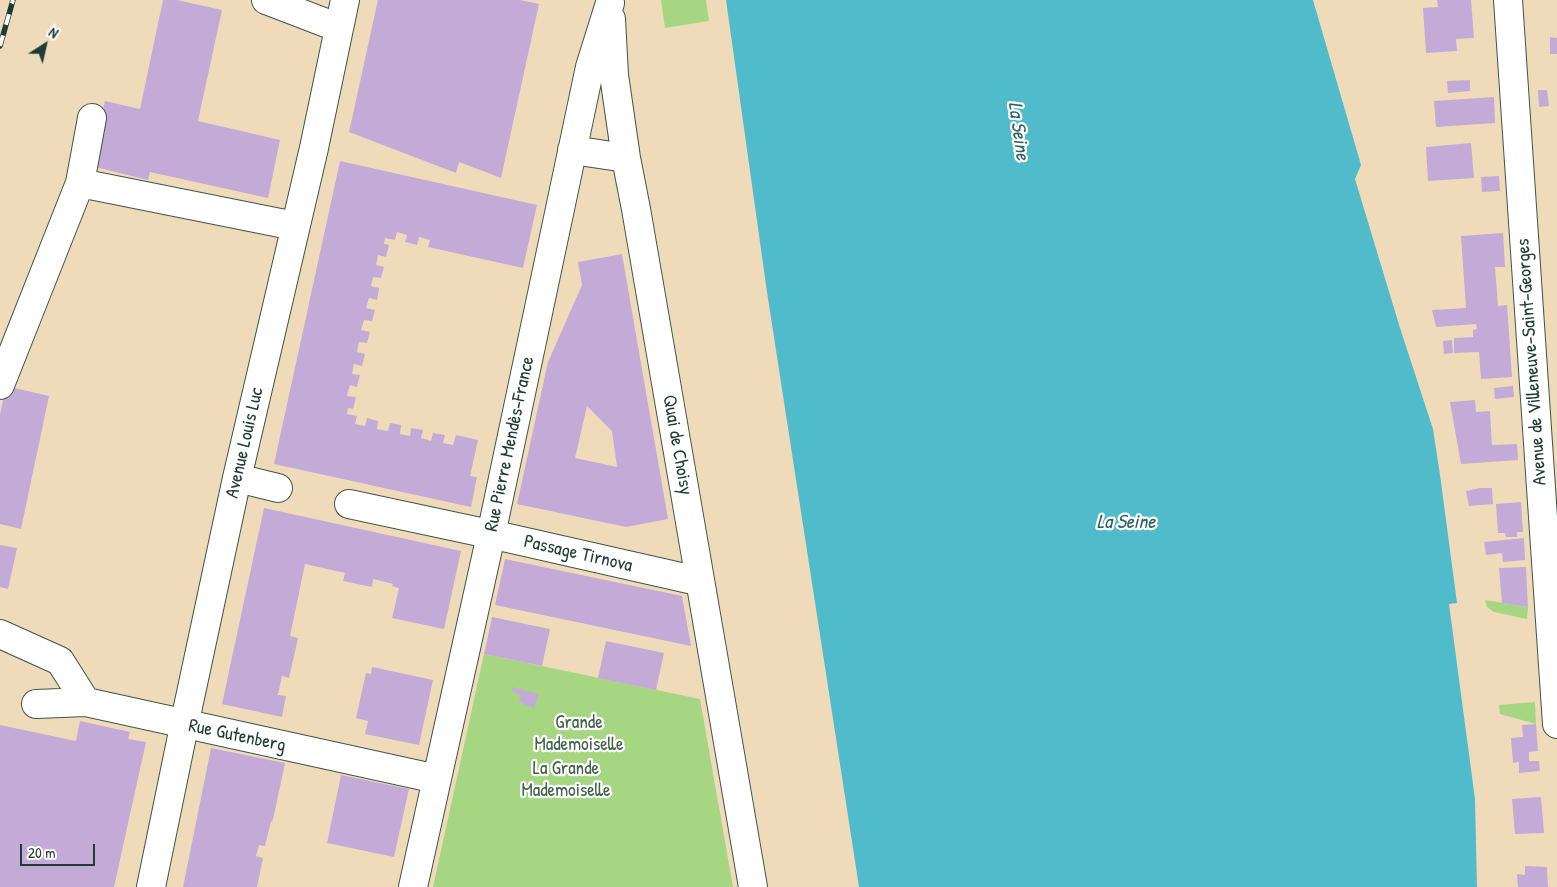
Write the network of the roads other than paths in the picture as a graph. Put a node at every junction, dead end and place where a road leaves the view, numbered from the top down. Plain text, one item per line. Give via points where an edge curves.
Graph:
1 (266, 0) edge
2 (345, 0) edge
3 (1508, 0) edge
4 (610, 1) edge
5 (339, 28) junction
6 (92, 118) dead end
7 (572, 150) junction
8 (626, 158) junction
9 (80, 183) junction
10 (295, 226) junction
11 (0, 385) edge
12 (237, 478) junction
13 (278, 488) dead end
14 (349, 504) dead end
15 (491, 535) junction
16 (689, 579) dead end
17 (1554, 630) edge
18 (0, 634) edge
19 (86, 702) junction
20 (36, 704) dead end
21 (184, 724) junction
22 (1557, 724) edge
23 (437, 779) junction
24 (152, 887) edge
25 (413, 887) edge
26 (753, 887) edge

1 - 5 street
2 - 5 street, Avenue Louis Luc
3 - 17 street, Avenue de Villeneuve-Saint-Georges
4 - 7 street, Rue Pierre Mendès-France via 590,67
4 - 8 street, Quai de Choisy via 614,75
5 - 10 street, Avenue Louis Luc
6 - 9 street
7 - 8 street
7 - 15 street, Rue Pierre Mendès-France
8 - 26 street, Quai de Choisy
9 - 10 street
9 - 11 street
10 - 12 street, Avenue Louis Luc
12 - 13 street
12 - 21 street, Avenue Louis Luc
14 - 15 street, Passage Tirnova
15 - 16 street, Passage Tirnova
15 - 23 street, Rue Pierre Mendès-France
17 - 22 street, Avenue de Villeneuve-Saint-Georges
18 - 19 street via 60,661
19 - 20 street, Rue Gutenberg
19 - 21 street, Rue Gutenberg
21 - 23 street, Rue Gutenberg
21 - 24 street, Avenue Louis Luc
23 - 25 street, Rue Pierre Mendès-France

